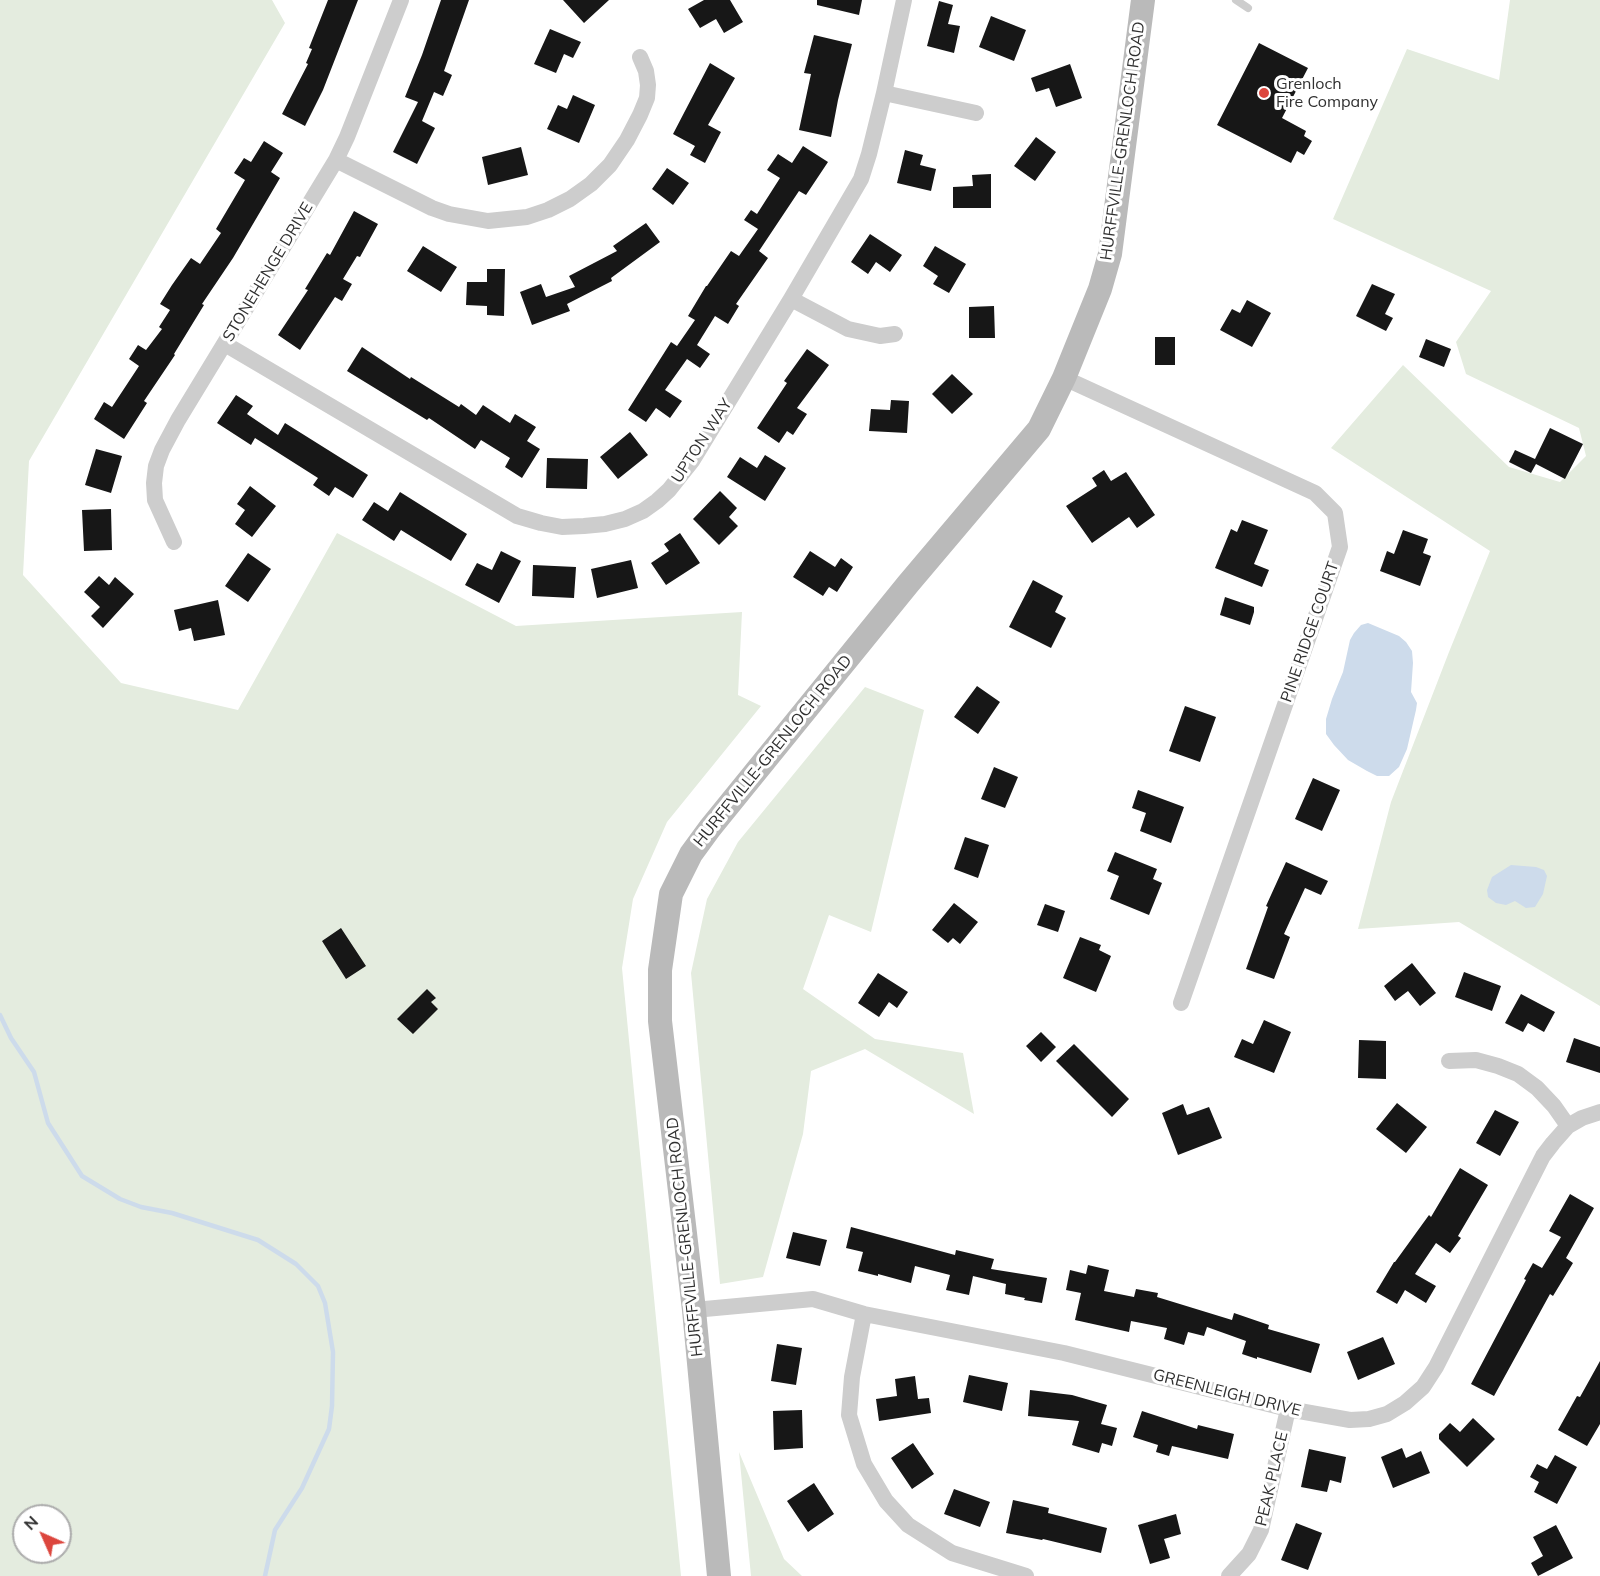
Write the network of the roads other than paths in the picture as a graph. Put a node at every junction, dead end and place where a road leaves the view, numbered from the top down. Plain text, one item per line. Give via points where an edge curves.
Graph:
1 (401, 0) edge
2 (904, 0) edge
3 (1143, 0) edge
4 (1236, 0) edge
5 (1248, 8) dead end
6 (640, 57) dead end
7 (884, 93) junction
8 (976, 113) dead end
9 (336, 160) junction
10 (791, 299) junction
11 (895, 334) dead end
12 (225, 344) junction
13 (1064, 378) junction
14 (174, 542) dead end
15 (1181, 1003) dead end
16 (1449, 1061) dead end
17 (1600, 1112) edge
18 (1568, 1126) junction
19 (694, 1310) junction
20 (864, 1314) junction
21 (1288, 1409) junction
22 (719, 1576) edge
23 (1026, 1576) edge
24 (1229, 1576) edge

1 - 9 street, STONEHENGE DRIVE
2 - 7 street, UPTON WAY
3 - 13 main road, HURFFVILLE-GRENLOCH ROAD via 1110,254
4 - 5 lane
6 - 9 street via 646,71 647,98 627,140 591,184 548,210 527,217 488,221 449,214
7 - 8 street
7 - 10 street, UPTON WAY via 861,179
9 - 12 street, STONEHENGE DRIVE
10 - 11 street via 848,329 880,336
10 - 12 street, UPTON WAY via 692,461 669,490 643,511 625,519 584,526 562,527 517,516
12 - 14 street, STONEHENGE DRIVE via 178,420 156,466 155,500
13 - 15 street, PINE RIDGE COURT via 1315,493 1335,513 1340,547
13 - 19 main road, HURFFVILLE-GRENLOCH ROAD via 1039,429 710,828 691,854 671,894 660,970 660,1021
16 - 18 street via 1476,1060 1518,1074 1537,1088
17 - 18 street, GREENLEIGH DRIVE
18 - 21 street, GREENLEIGH DRIVE via 1543,1156 1423,1387 1387,1414 1369,1419 1350,1420
19 - 20 street, GREENLEIGH DRIVE via 813,1299
19 - 22 main road, HURFFVILLE-GRENLOCH ROAD
20 - 21 street, GREENLEIGH DRIVE via 1064,1353
20 - 23 street via 849,1415 864,1464 886,1501 908,1525 952,1553
21 - 24 street, PEAK PLACE via 1261,1530 1249,1554

